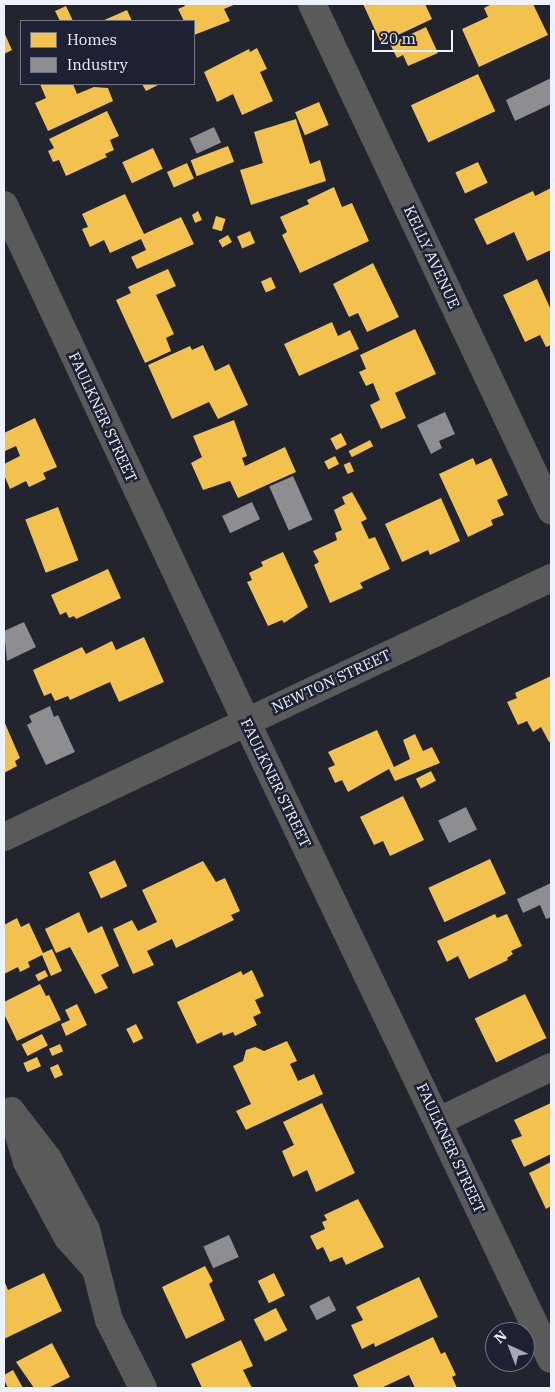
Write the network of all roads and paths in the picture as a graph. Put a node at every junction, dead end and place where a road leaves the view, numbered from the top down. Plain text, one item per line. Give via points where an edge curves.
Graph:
1 (312, 4) edge
2 (4, 205) edge
3 (551, 510) edge
4 (551, 578) edge
5 (246, 721) junction
6 (4, 837) edge
7 (551, 1066) edge
8 (7, 1103) edge
9 (438, 1121) junction
10 (551, 1359) edge
11 (143, 1388) edge

1 - 3 street, KELLY AVENUE
2 - 5 street, FAULKNER STREET
4 - 5 street, NEWTON STREET
5 - 6 street, NEWTON STREET
5 - 9 street, FAULKNER STREET
7 - 9 street
8 - 11 street via 52,1167 86,1230 110,1320
9 - 10 street, FAULKNER STREET

